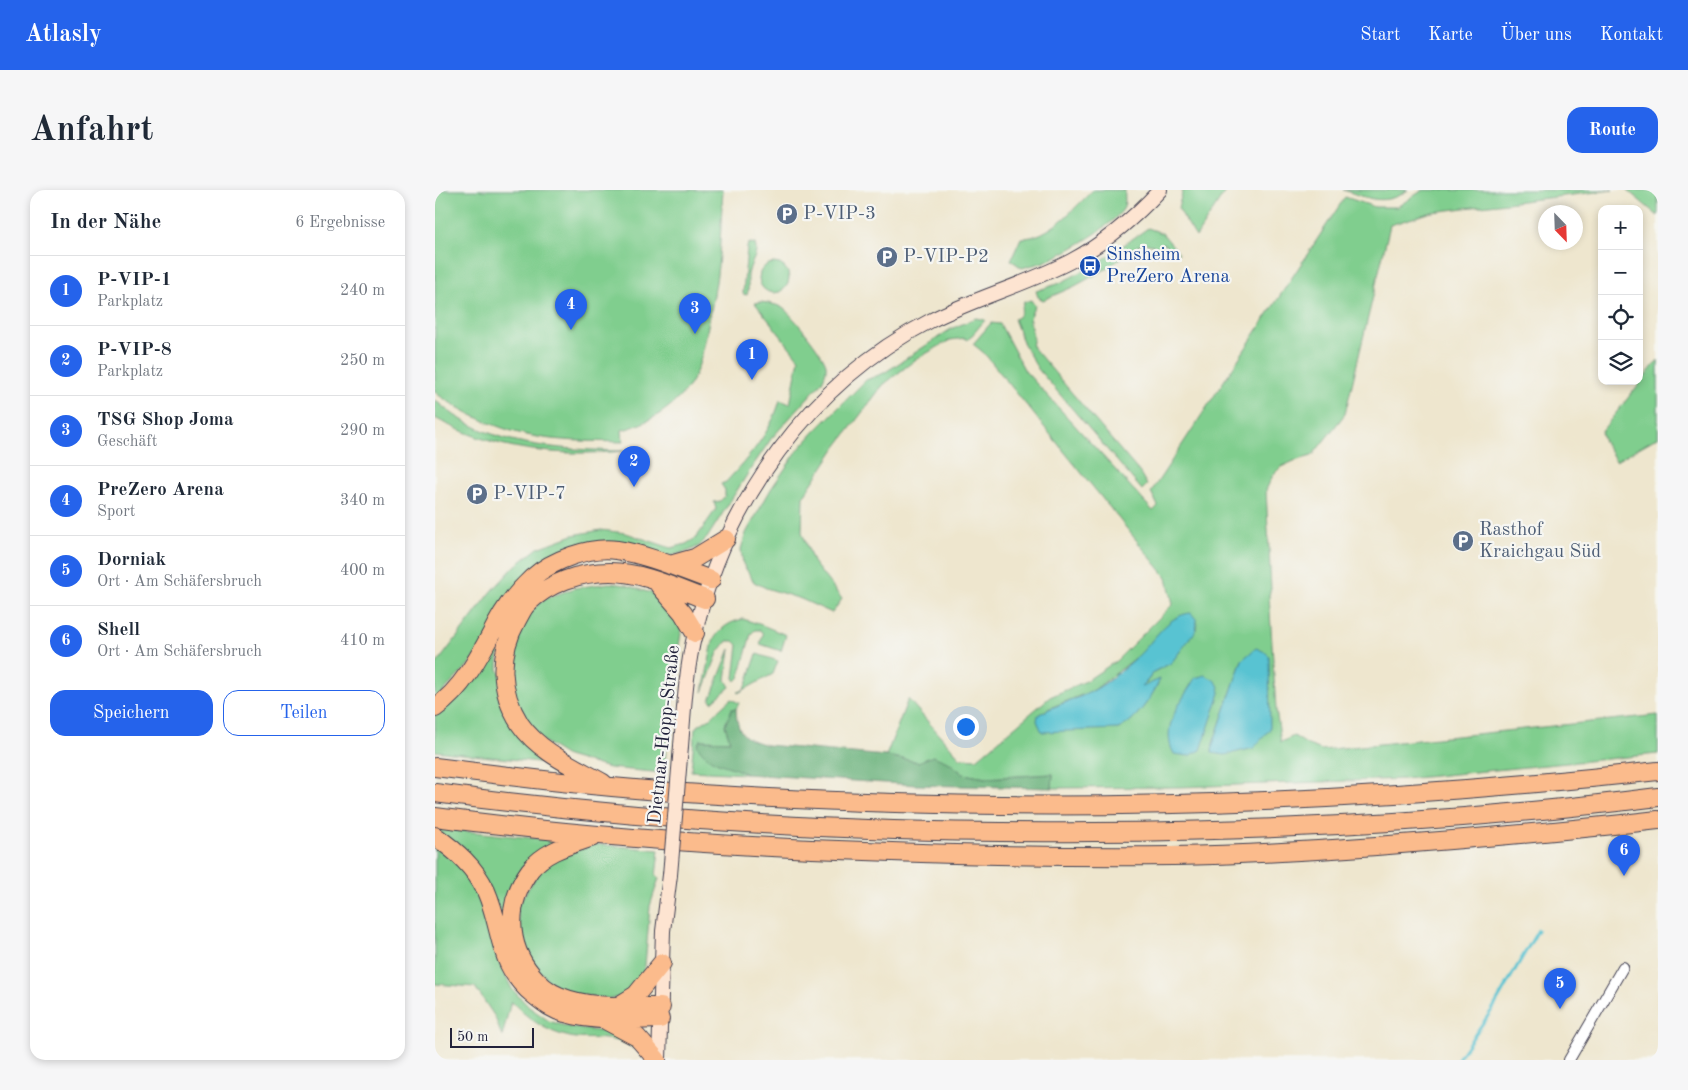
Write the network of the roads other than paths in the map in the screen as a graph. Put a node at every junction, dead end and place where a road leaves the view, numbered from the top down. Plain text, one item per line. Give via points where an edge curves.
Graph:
1 (1160, 190) edge
2 (726, 539) junction
3 (670, 566) junction
4 (711, 580) junction
5 (655, 581) junction
6 (705, 599) junction
7 (695, 633) junction
8 (435, 708) edge
9 (435, 767) edge
10 (1658, 771) edge
11 (613, 788) junction
12 (435, 793) edge
13 (1658, 797) edge
14 (435, 817) edge
15 (1658, 820) edge
16 (598, 835) junction
17 (435, 836) edge
18 (1480, 850) dead end
19 (1295, 851) junction
20 (662, 963) junction
21 (1623, 967) dead end
22 (620, 1005) junction
23 (661, 1013) junction
24 (602, 1018) junction
25 (658, 1060) edge
26 (1569, 1060) edge

1 - 2 street, Dietmar-Hopp-Straße via 1127,222 1090,250 1050,271 929,322 893,343 855,372 813,410 782,447 751,490
2 - 3 highway via 695,558
2 - 4 street, Dietmar-Hopp-Straße
3 - 4 highway
3 - 8 highway via 615,550 570,556 551,566 533,577 515,595 459,685
4 - 6 street, Dietmar-Hopp-Straße
5 - 6 highway
5 - 7 highway via 679,607
5 - 11 highway via 610,572 567,579 546,589 526,605 505,648 503,674 511,708 521,725 548,751
6 - 7 street, Dietmar-Hopp-Straße
7 - 20 street, Dietmar-Hopp-Straße, bridge via 684,699
9 - 11 highway
10 - 11 highway via 1357,797 1143,806 991,806 797,800
12 - 13 highway via 657,818 988,833 1289,829 1469,817
14 - 16 highway
15 - 19 highway via 1454,840
16 - 19 highway via 759,847 949,854 1176,856
16 - 22 highway via 551,852 531,870 514,904 512,925 515,947 521,959 548,990 575,1001
17 - 24 highway via 464,858 477,874 487,892 511,971 522,986 549,1007
18 - 19 highway via 1356,856
20 - 22 highway via 636,995
20 - 23 street, Dietmar-Hopp-Straße
21 - 26 street
22 - 23 highway
23 - 24 highway
23 - 25 street, Dietmar-Hopp-Straße
24 - 25 highway via 637,1037

